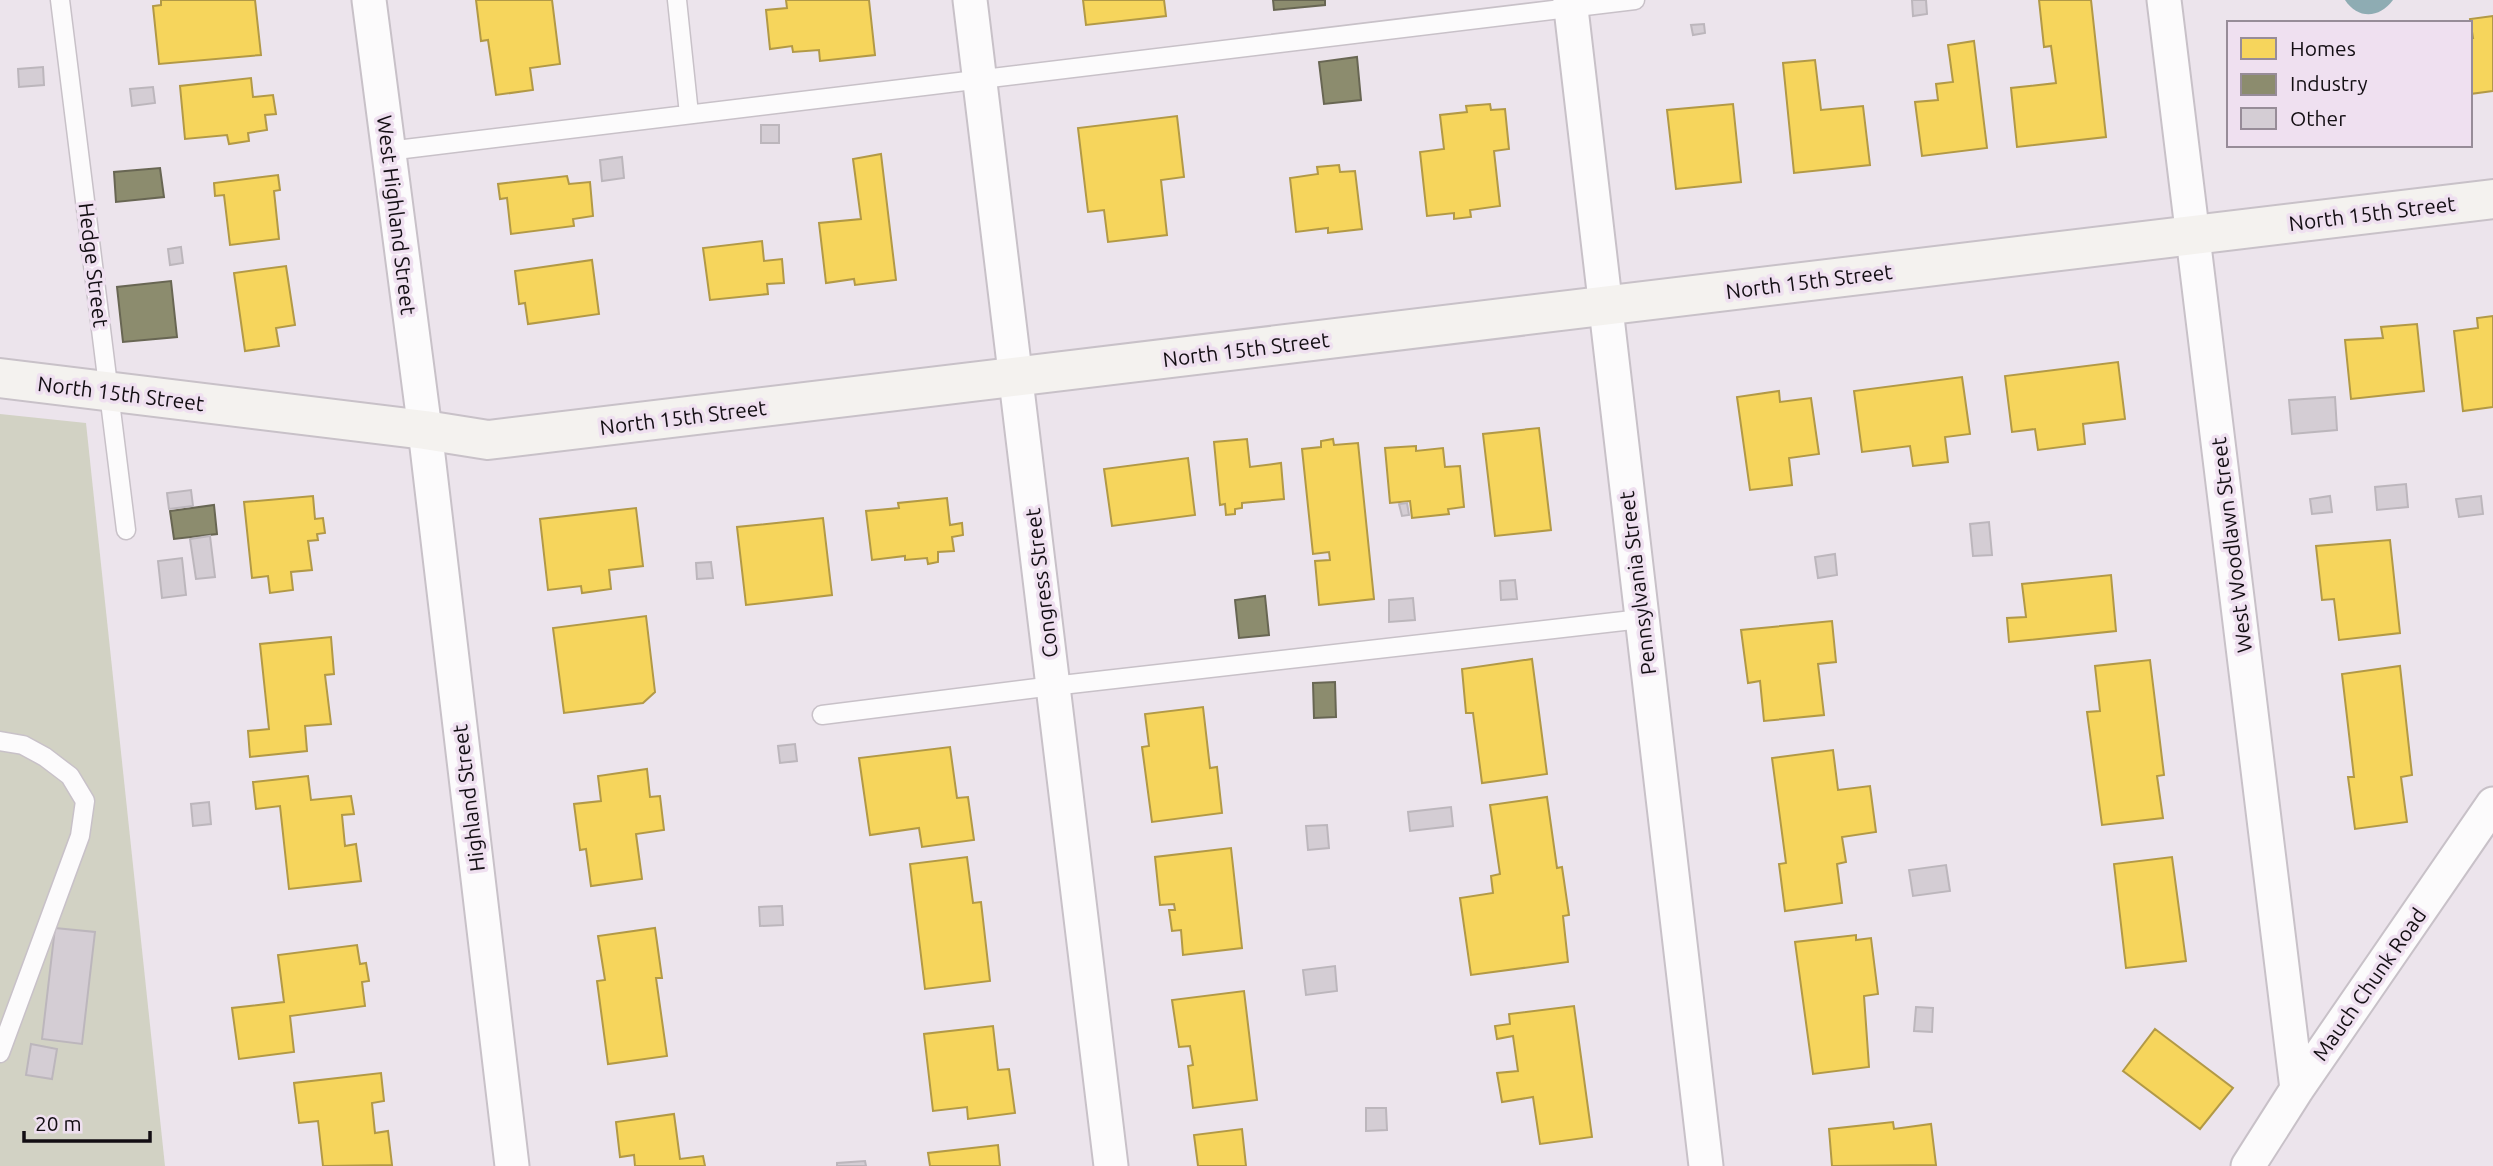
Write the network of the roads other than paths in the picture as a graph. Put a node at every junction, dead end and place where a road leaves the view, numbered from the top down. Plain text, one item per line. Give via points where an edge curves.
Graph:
1 (60, 0) edge
2 (369, 0) edge
3 (677, 0) edge
4 (971, 0) edge
5 (1635, 0) edge
6 (2164, 0) edge
7 (1570, 4) edge
8 (980, 79) junction
9 (688, 114) junction
10 (388, 151) junction
11 (2493, 198) edge
12 (2193, 235) junction
13 (1604, 306) junction
14 (1016, 376) junction
15 (0, 378) edge
16 (110, 391) junction
17 (425, 430) junction
18 (126, 530) dead end
19 (1641, 619) junction
20 (1053, 686) junction
21 (822, 715) dead end
22 (0, 741) edge
23 (2493, 804) edge
24 (0, 1053) edge
25 (2297, 1090) junction
26 (512, 1166) edge
27 (1111, 1166) edge
28 (1706, 1166) edge
29 (2248, 1166) edge

1 - 16 lane, Hedge Street
2 - 10 street, West Highland Street
3 - 9 lane
4 - 8 street, Congress Street
5 - 7 lane
6 - 12 street, West Woodlawn Street
7 - 8 lane
7 - 13 street, Pennsylvania Street
8 - 9 lane
8 - 14 street, Congress Street
9 - 10 lane
10 - 17 street, West Highland Street
11 - 12 main road, North 15th Street
12 - 13 main road, North 15th Street
12 - 25 street, West Woodlawn Street
13 - 14 main road, North 15th Street
13 - 19 street, Pennsylvania Street
14 - 17 main road, North 15th Street via 488,440
14 - 20 street, Congress Street
15 - 16 main road, North 15th Street
16 - 17 main road, North 15th Street
16 - 18 lane, Hedge Street
17 - 26 street, Highland Street
19 - 20 lane
19 - 28 street, Pennsylvania Street
20 - 21 lane
20 - 27 street, Congress Street
22 - 24 lane via 23,745 46,757 71,776 85,801 80,836
23 - 25 street, Mauch Chunk Road
25 - 29 street, Mauch Chunk Road

